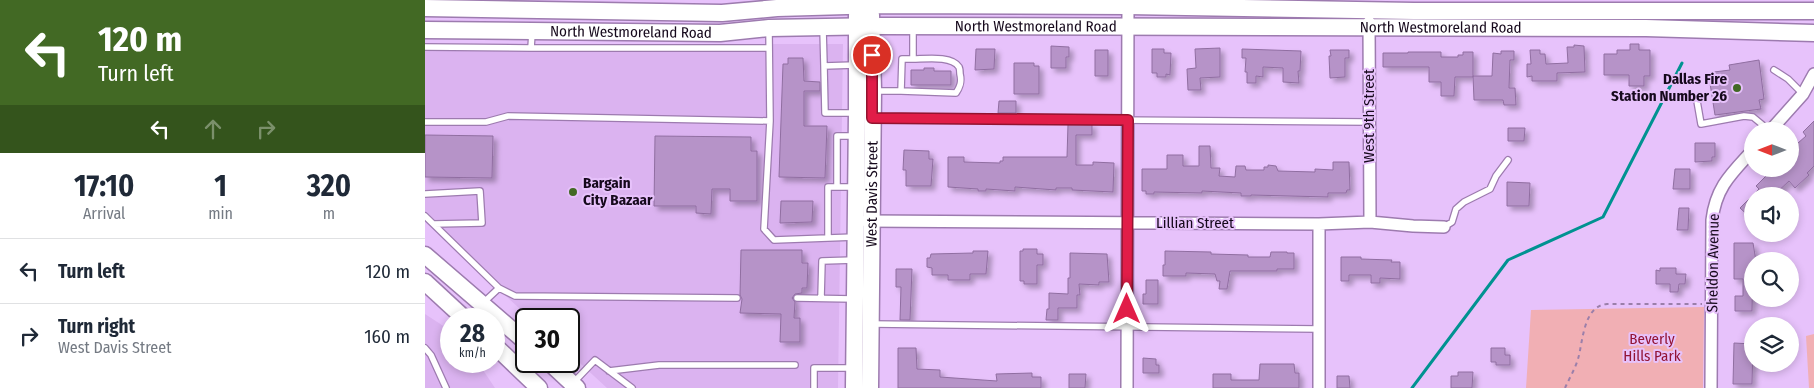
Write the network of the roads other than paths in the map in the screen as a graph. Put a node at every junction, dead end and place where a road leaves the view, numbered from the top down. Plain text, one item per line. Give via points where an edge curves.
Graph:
1 (831, 3) edge
2 (864, 3) edge
3 (898, 3) edge
4 (919, 3) edge
5 (1128, 3) edge
6 (532, 5) edge
7 (774, 6) edge
8 (1414, 6) edge
9 (425, 8) edge
10 (1369, 10) junction
11 (1814, 11) edge
12 (1646, 20) junction
13 (864, 26) junction
14 (913, 26) junction
15 (1128, 26) junction
16 (823, 27) junction
17 (769, 28) junction
18 (1369, 28) junction
19 (1415, 28) junction
20 (425, 30) edge
21 (532, 31) junction
22 (1814, 33) edge
23 (425, 47) edge
24 (531, 48) junction
25 (769, 48) junction
26 (913, 59) junction
27 (857, 64) junction
28 (824, 66) junction
29 (1773, 70) dead end
30 (1814, 74) edge
31 (873, 90) junction
32 (901, 91) junction
33 (1803, 94) junction
34 (1697, 101) dead end
35 (865, 115) junction
36 (1128, 120) junction
37 (770, 121) junction
38 (425, 122) edge
39 (1369, 122) junction
40 (1759, 122) edge
41 (1778, 122) edge
42 (857, 136) junction
43 (1508, 160) dead end
44 (1744, 160) edge
45 (837, 186) junction
46 (856, 186) junction
47 (425, 194) edge
48 (425, 216) edge
49 (1370, 222) junction
50 (1127, 223) junction
51 (433, 224) junction
52 (1319, 224) junction
53 (860, 226) junction
54 (1444, 227) joint
55 (828, 238) junction
56 (425, 255) edge
57 (855, 260) junction
58 (425, 282) edge
59 (499, 288) junction
60 (737, 298) dead end
61 (797, 298) dead end
62 (821, 298) junction
63 (854, 299) junction
64 (483, 303) junction
65 (453, 308) edge
66 (871, 324) junction
67 (1127, 327) junction
68 (1318, 328) junction
69 (515, 332) edge
70 (425, 348) edge
71 (505, 356) edge
72 (795, 365) dead end
73 (854, 368) junction
74 (609, 371) junction
75 (560, 373) edge
76 (573, 386) edge
77 (446, 388) edge
78 (539, 388) edge
79 (632, 388) edge
80 (813, 388) edge
81 (854, 388) edge
82 (870, 388) edge
83 (1127, 388) edge
84 (1319, 388) edge
85 (1711, 388) edge

1 - 2 main road, North Westmoreland Road
1 - 7 main road, North Westmoreland Road
2 - 3 main road, North Westmoreland Road
2 - 13 main road, West Davis Street
3 - 4 main road, North Westmoreland Road
4 - 5 main road, North Westmoreland Road
5 - 10 main road, North Westmoreland Road
5 - 15 street
6 - 7 main road, North Westmoreland Road via 722,13
6 - 9 main road, North Westmoreland Road
6 - 21 main road
7 - 17 main road
8 - 10 main road, North Westmoreland Road
8 - 12 main road, North Westmoreland Road
8 - 19 street
10 - 18 street, West 9th Street
11 - 12 main road
12 - 19 main road, North Westmoreland Road
12 - 22 main road
13 - 14 main road, North Westmoreland Road
13 - 16 main road, North Westmoreland Road
13 - 27 main road, West Davis Street
13 - 31 main road, West Davis Street
14 - 15 main road, North Westmoreland Road
14 - 26 lane
15 - 18 main road, North Westmoreland Road
15 - 36 street
16 - 17 main road, North Westmoreland Road
16 - 28 lane
17 - 21 main road, North Westmoreland Road via 720,32
17 - 25 lane
18 - 19 main road, North Westmoreland Road
18 - 39 street, West 9th Street
20 - 21 main road, North Westmoreland Road
21 - 24 lane
23 - 24 lane
24 - 25 lane
25 - 37 lane
26 - 32 lane via 902,59
26 - 32 lane via 952,60 959,66 960,88 956,93
27 - 28 lane
27 - 35 main road, West Davis Street
28 - 35 lane via 825,112
29 - 33 lane
30 - 33 street
31 - 32 lane
31 - 35 main road, West Davis Street
33 - 41 street
34 - 40 lane via 1701,124 1744,116
35 - 36 lane
35 - 42 main road, West Davis Street
35 - 53 main road, West Davis Street
36 - 39 lane
36 - 50 street
37 - 38 lane via 508,116 486,122
37 - 55 lane via 764,229 774,240
39 - 49 street, West 9th Street
42 - 45 lane via 837,136
42 - 46 main road, West Davis Street
43 - 54 lane via 1490,189 1464,202 1456,209 1452,222
44 - 85 street, Sheldon Avenue via 1719,191 1714,205
45 - 46 lane
45 - 55 lane via 829,186
46 - 53 main road, West Davis Street
47 - 51 lane via 480,191 481,223
48 - 51 lane
49 - 52 street, Lillian Street
49 - 54 street, Lillian Street
50 - 52 street, Lillian Street
50 - 53 street, Lillian Street
50 - 67 street
51 - 59 lane
52 - 68 street
53 - 55 lane
53 - 57 main road, West Davis Street
53 - 66 main road, West Davis Street
56 - 64 main road
57 - 62 lane via 822,261
57 - 63 main road, West Davis Street
58 - 65 main road
59 - 60 lane via 515,296
59 - 64 lane
61 - 62 lane
62 - 63 lane
63 - 73 main road, West Davis Street
64 - 69 main road
66 - 67 lane
66 - 82 main road, West Davis Street
67 - 68 lane
67 - 83 street
68 - 84 street
70 - 77 lane
71 - 78 main road
72 - 74 lane via 659,365
73 - 80 lane via 815,368
73 - 81 main road, West Davis Street
74 - 76 lane via 595,360
74 - 79 lane
75 - 76 main road

